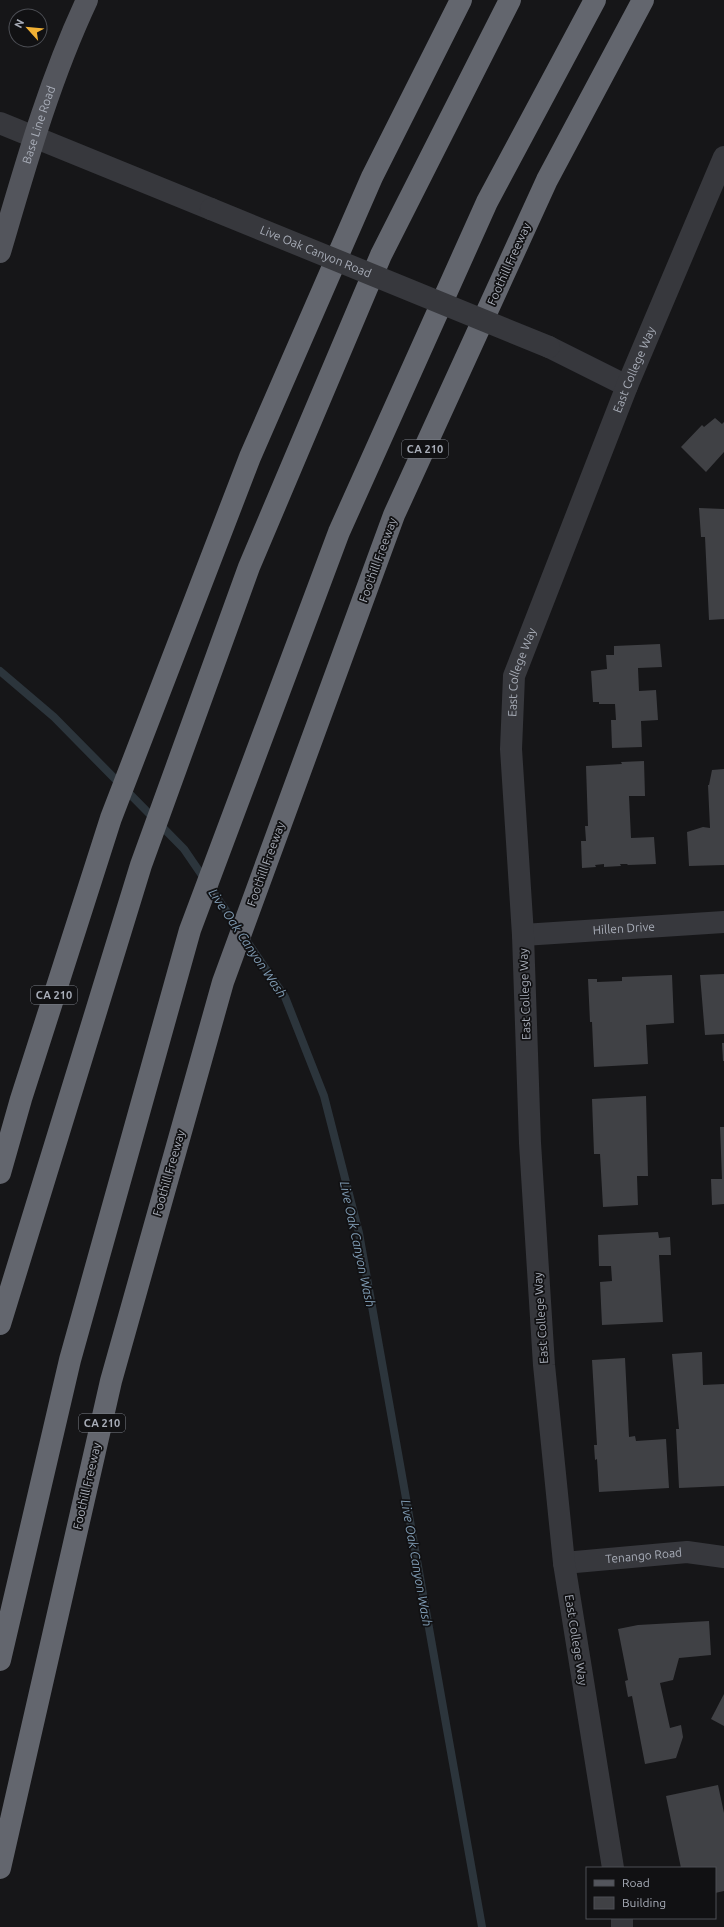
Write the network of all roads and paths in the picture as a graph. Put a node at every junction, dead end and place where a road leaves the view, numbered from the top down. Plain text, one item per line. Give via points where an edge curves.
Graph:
1 (87, 0) edge
2 (461, 0) edge
3 (510, 0) edge
4 (595, 0) edge
5 (643, 0) edge
6 (0, 124) edge
7 (34, 136) junction
8 (724, 157) edge
9 (0, 252) edge
10 (627, 386) junction
11 (724, 922) edge
12 (523, 936) junction
13 (0, 1173) edge
14 (0, 1324) edge
15 (724, 1557) edge
16 (564, 1563) junction
17 (0, 1660) edge
18 (614, 1867) edge
19 (0, 1868) edge

1 - 7 main road, Base Line Road via 69,40
2 - 13 highway, CA 210 via 372,177 253,449 111,818 21,1099
3 - 14 highway via 381,256 249,567 141,865
4 - 17 highway via 487,202 342,525 190,930 70,1360
5 - 19 highway, Foothill Freeway / CA 210 via 547,180 394,516 223,982 111,1381
6 - 7 street, Live Oak Canyon Road
7 - 9 main road, Base Line Road
7 - 10 street, Live Oak Canyon Road, bridge via 549,348
8 - 10 street, East College Way
10 - 12 street, East College Way via 514,676 511,749
11 - 12 street, Hillen Drive
12 - 16 street, East College Way via 530,1143 543,1350
15 - 16 street, Tenango Road via 687,1552
16 - 18 street, East College Way

